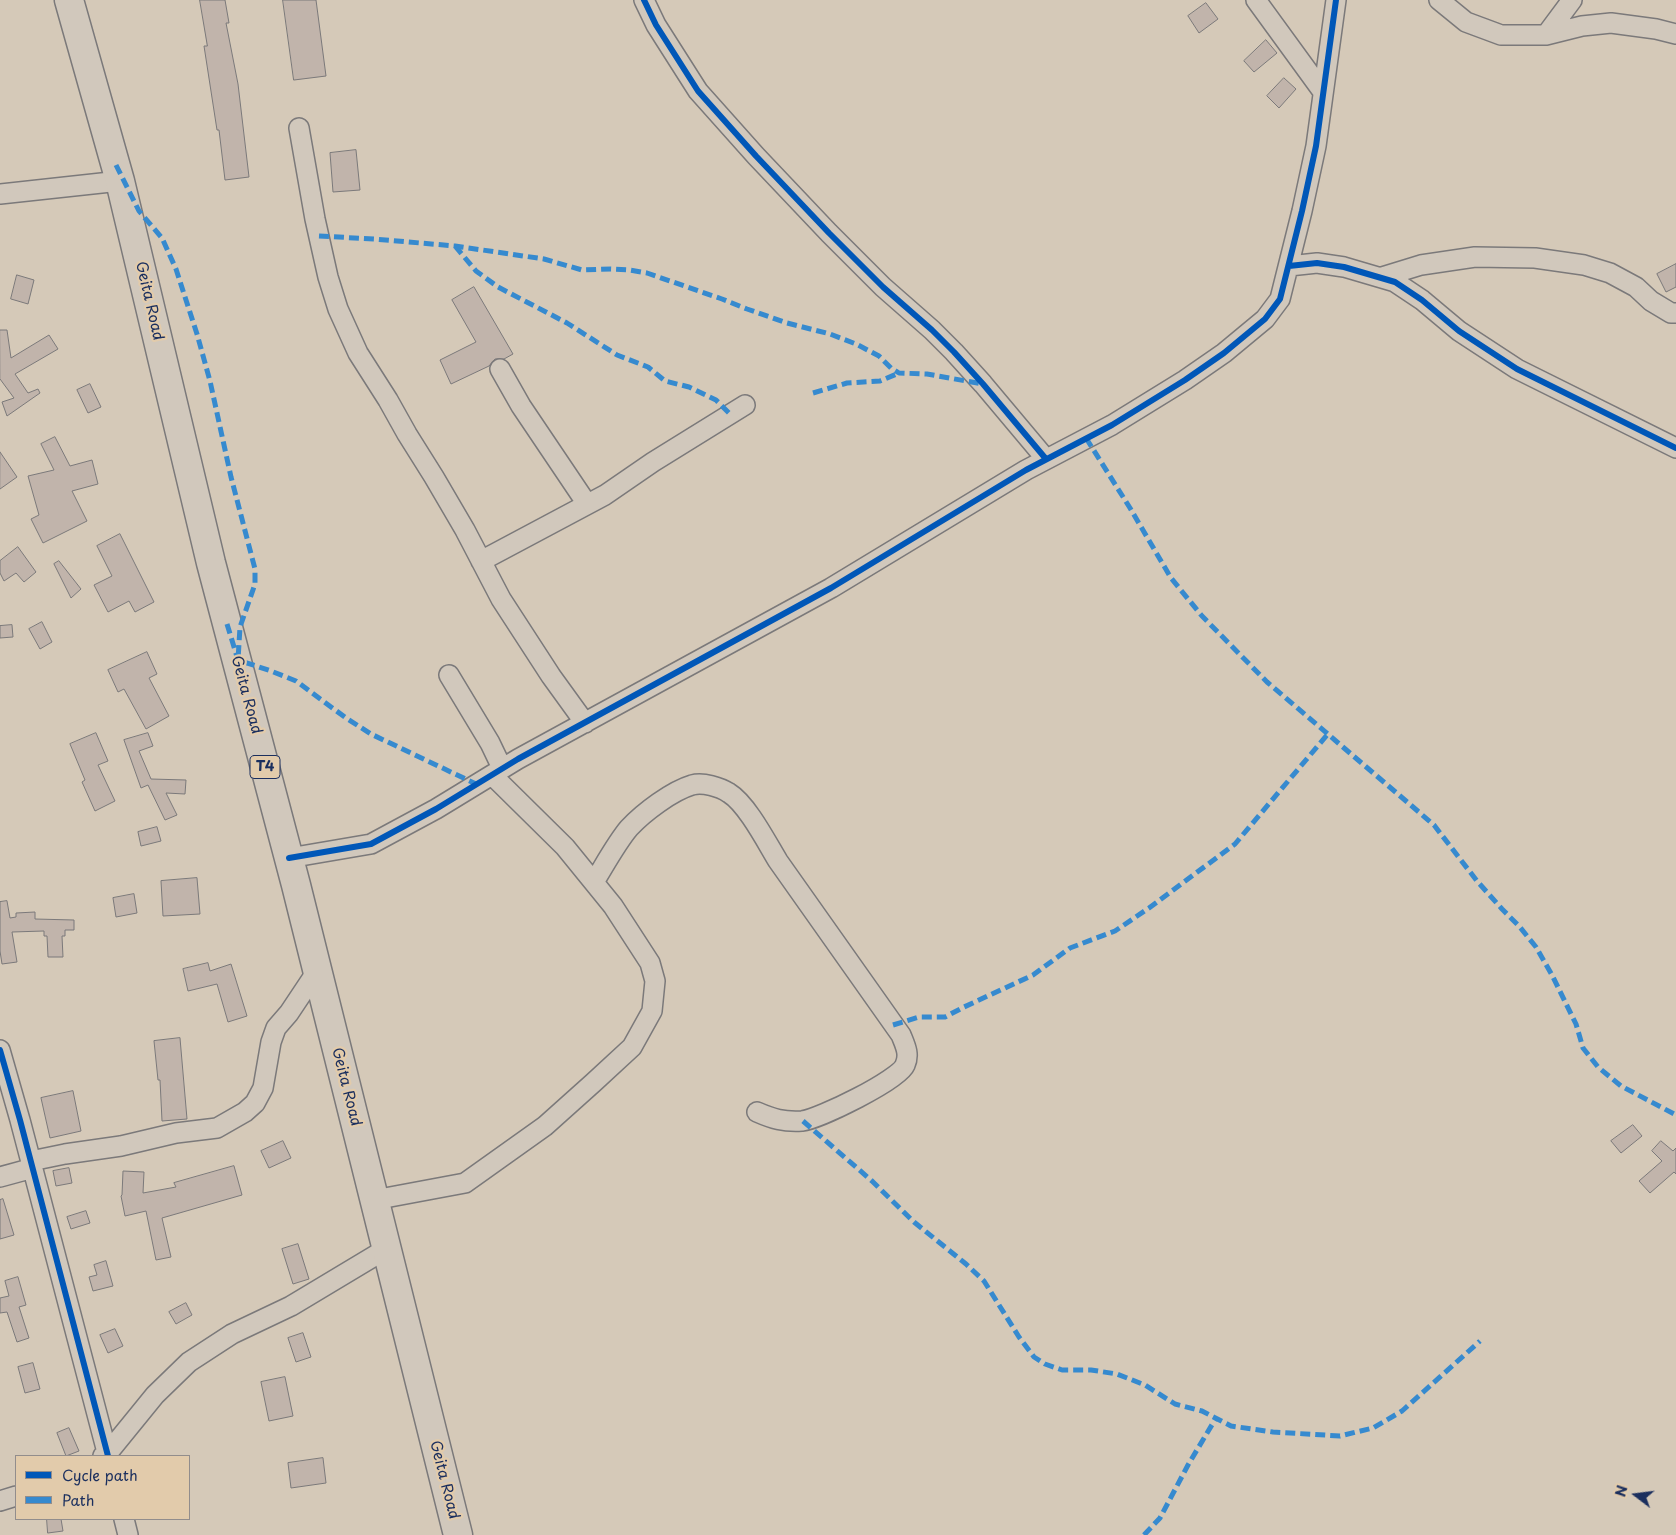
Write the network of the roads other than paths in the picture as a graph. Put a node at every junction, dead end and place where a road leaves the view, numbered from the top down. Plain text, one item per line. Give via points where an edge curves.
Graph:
1 (69, 0) edge
2 (644, 0) edge
3 (1256, 0) edge
4 (1336, 0) edge
5 (1439, 0) edge
6 (1572, 0) edge
7 (1676, 34) edge
8 (1546, 35) junction
9 (1323, 92) junction
10 (299, 128) dead end
11 (120, 182) junction
12 (0, 194) edge
13 (1289, 266) junction
14 (1382, 277) junction
15 (1676, 314) edge
16 (500, 369) dead end
17 (745, 405) dead end
18 (1676, 448) edge
19 (1046, 459) junction
20 (586, 504) junction
21 (481, 561) junction
22 (449, 675) dead end
23 (585, 723) junction
24 (497, 772) junction
25 (289, 858) junction
26 (594, 882) junction
27 (317, 971) junction
28 (0, 1050) edge
29 (757, 1112) dead end
30 (32, 1165) junction
31 (0, 1176) edge
32 (374, 1200) junction
33 (386, 1249) junction
34 (106, 1455) edge
35 (107, 1455) edge
36 (15, 1496) edge
37 (0, 1501) edge
38 (124, 1520) edge
39 (128, 1535) edge
40 (458, 1535) edge

1 - 11 highway, Geita Road / T4
2 - 19 street via 698,91 829,233 954,352
3 - 9 street
4 - 9 street
5 - 8 street via 1466,22 1501,35
6 - 8 street
7 - 8 street via 1611,23
9 - 13 street via 1316,146
10 - 21 street via 315,220 338,309 358,353
11 - 12 street
11 - 25 highway, Geita Road / T4 via 211,562
13 - 14 street via 1317,263
13 - 19 street via 1280,299 1265,319 1224,353 1112,425
14 - 15 street via 1421,265 1475,257 1535,258 1584,265 1610,273
14 - 18 street via 1422,300 1460,331 1516,369
16 - 20 street via 520,406
17 - 20 street
19 - 23 street via 831,588
20 - 21 street
21 - 23 street via 501,599
22 - 24 street via 490,743
23 - 24 street
24 - 25 street via 371,844
24 - 26 street
25 - 27 highway, Geita Road / T4
26 - 29 street via 629,828 659,802 693,785 711,785 730,793 746,811 900,1035 908,1056 904,1067 894,1078 830,1111 803,1121 776,1120
26 - 32 street via 650,963 655,981 652,1011 632,1048 546,1126 465,1183
27 - 30 street via 276,1028 263,1088 246,1112 217,1128 66,1154
27 - 32 highway, Geita Road / T4
28 - 30 street
30 - 31 street
30 - 34 street
32 - 33 highway, Geita Road / T4
33 - 35 street via 291,1306 232,1334 189,1362 155,1395
33 - 40 highway, Geita Road / T4
36 - 37 street
38 - 39 street

